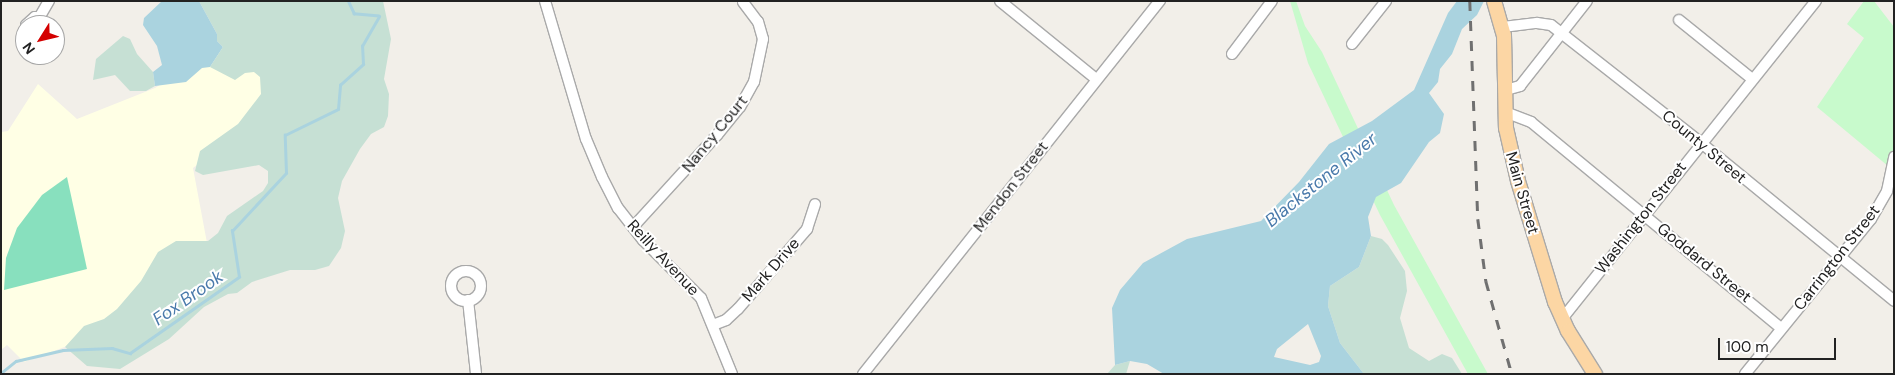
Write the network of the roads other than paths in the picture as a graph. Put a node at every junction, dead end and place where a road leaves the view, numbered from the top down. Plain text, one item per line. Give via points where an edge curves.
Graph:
1 (49, 1) edge
2 (545, 1) edge
3 (1000, 1) edge
4 (1160, 1) edge
5 (1272, 1) edge
6 (1386, 1) edge
7 (1494, 1) edge
8 (1587, 1) edge
9 (743, 2) edge
10 (1813, 2) edge
11 (44, 15) edge
12 (1678, 20) dead end
13 (1502, 24) junction
14 (1562, 34) junction
15 (1352, 44) dead end
16 (1232, 54) dead end
17 (1096, 79) junction
18 (1752, 79) junction
19 (1506, 90) junction
20 (1505, 112) junction
21 (1700, 142) junction
22 (1894, 157) edge
23 (815, 204) dead end
24 (1644, 214) junction
25 (634, 227) junction
26 (1840, 257) junction
27 (468, 300) dead end
28 (1894, 301) edge
29 (1562, 319) junction
30 (713, 325) junction
31 (1781, 328) junction
32 (476, 374) edge
33 (732, 374) edge
34 (863, 374) edge
35 (1595, 374) edge
36 (1745, 374) edge

1 - 11 street
2 - 25 street, Reilly Avenue via 592,155 618,208
3 - 17 street
4 - 17 street, Mendon Street
5 - 16 street
6 - 15 street
7 - 13 main road, Main Street
8 - 14 street
9 - 25 street, Nancy Court via 758,22 763,39 754,82 728,121
10 - 18 street, Washington Street
12 - 18 street
13 - 14 street, County Street via 1544,23
13 - 19 main road, Main Street
14 - 19 street via 1520,86
14 - 21 street, County Street
17 - 34 street, Mendon Street
18 - 21 street, Washington Street
19 - 20 main road, Main Street
20 - 24 street, Goddard Street via 1531,122
20 - 29 main road, Main Street via 1508,142 1518,181
21 - 24 street, Washington Street
21 - 26 street, County Street
22 - 26 street, Carrington Street via 1881,203
23 - 30 street, Mark Drive via 807,229 738,309 726,320
24 - 29 street, Washington Street
24 - 31 street, Goddard Street
25 - 30 street, Reilly Avenue via 693,288
26 - 28 street, County Street
26 - 31 street, Carrington Street
27 - 32 street
29 - 35 main road, Main Street
30 - 33 street, Reilly Avenue
31 - 36 street, Carrington Street

